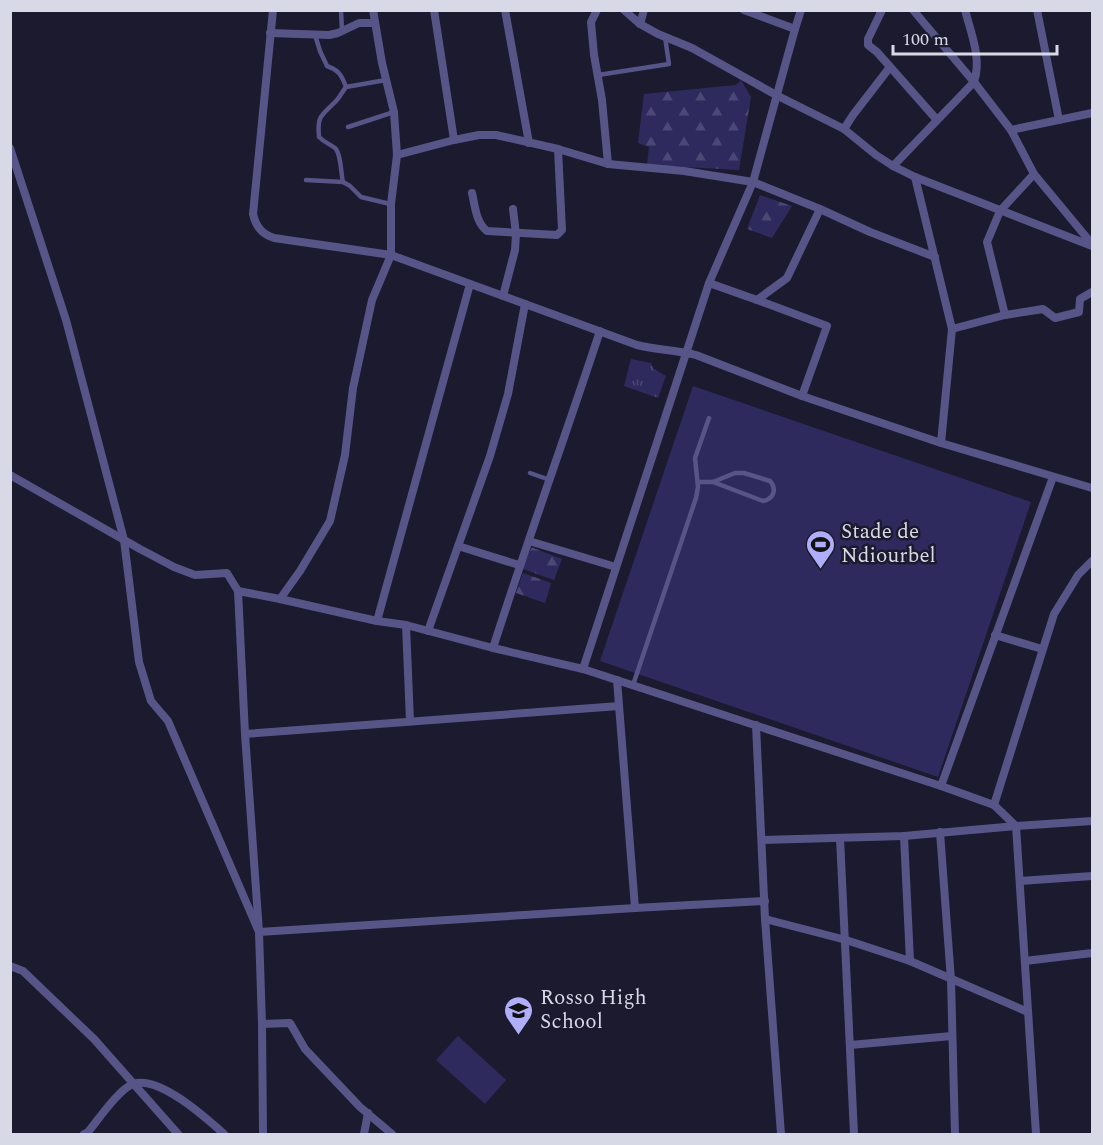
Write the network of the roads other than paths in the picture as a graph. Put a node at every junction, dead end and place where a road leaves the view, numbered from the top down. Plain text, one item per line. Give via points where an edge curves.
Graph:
1 (273, 10) edge
2 (341, 10) edge
3 (374, 10) edge
4 (434, 10) edge
5 (505, 10) edge
6 (597, 10) edge
7 (624, 10) edge
8 (644, 10) edge
9 (744, 10) edge
10 (801, 10) edge
11 (882, 10) edge
12 (913, 10) edge
13 (965, 10) edge
14 (1037, 10) edge
15 (375, 23) junction
16 (640, 24) junction
17 (795, 29) junction
18 (342, 31) junction
19 (270, 33) junction
20 (315, 34) junction
21 (665, 37) junction
22 (890, 67) junction
23 (598, 75) junction
24 (386, 80) junction
25 (974, 82) junction
26 (346, 87) junction
27 (778, 96) junction
28 (394, 112) junction
29 (1092, 114) edge
30 (937, 120) junction
31 (1059, 120) junction
32 (348, 127) dead end
33 (844, 129) junction
34 (1011, 130) junction
35 (454, 140) junction
36 (529, 143) junction
37 (10, 148) edge
38 (558, 149) junction
39 (397, 155) junction
40 (608, 164) junction
41 (892, 166) junction
42 (1034, 174) junction
43 (915, 177) junction
44 (306, 180) dead end
45 (343, 182) junction
46 (753, 182) junction
47 (472, 193) dead end
48 (391, 204) junction
49 (513, 209) dead end
50 (820, 209) junction
51 (1000, 211) junction
52 (516, 234) junction
53 (1092, 245) edge
54 (391, 255) junction
55 (935, 257) junction
56 (709, 283) junction
57 (470, 284) junction
58 (1092, 292) edge
59 (503, 296) junction
60 (757, 300) junction
61 (525, 304) junction
62 (1005, 315) junction
63 (952, 330) junction
64 (600, 331) junction
65 (686, 352) junction
66 (802, 396) junction
67 (709, 418) dead end
68 (941, 443) junction
69 (530, 473) dead end
70 (10, 475) edge
71 (1053, 477) junction
72 (550, 480) junction
73 (698, 482) junction
74 (713, 482) junction
75 (1092, 488) edge
76 (124, 540) junction
77 (528, 541) junction
78 (458, 546) junction
79 (1092, 561) edge
80 (519, 565) junction
81 (616, 567) junction
82 (238, 591) junction
83 (280, 599) junction
84 (377, 621) junction
85 (406, 625) junction
86 (428, 631) junction
87 (995, 635) junction
88 (493, 648) junction
89 (1042, 649) junction
90 (583, 669) junction
91 (617, 680) junction
92 (633, 685) junction
93 (619, 706) junction
94 (410, 721) junction
95 (756, 725) junction
96 (245, 734) junction
97 (941, 786) junction
98 (994, 806) junction
99 (1092, 822) edge
100 (1016, 826) junction
101 (940, 832) junction
102 (904, 836) junction
103 (840, 838) junction
104 (762, 840) junction
105 (1092, 876) edge
106 (1020, 881) junction
107 (765, 901) junction
108 (635, 908) junction
109 (765, 919) junction
110 (259, 933) junction
111 (846, 940) junction
112 (1092, 953) edge
113 (1025, 961) junction
114 (910, 962) junction
115 (10, 966) edge
116 (951, 980) junction
117 (1028, 1012) junction
118 (262, 1024) junction
119 (952, 1036) junction
120 (850, 1045) junction
121 (133, 1084) junction
122 (368, 1113) junction
123 (84, 1134) edge
124 (178, 1134) edge
125 (224, 1134) edge
126 (263, 1134) edge
127 (364, 1134) edge
128 (392, 1134) edge
129 (781, 1134) edge
130 (854, 1134) edge
131 (955, 1134) edge
132 (1036, 1134) edge

1 - 19 street
2 - 18 lane
3 - 15 street
4 - 35 street
5 - 36 street
6 - 23 street via 591,22
7 - 16 street
8 - 16 street
9 - 17 street
10 - 17 street
11 - 22 street via 868,45
12 - 25 street
13 - 25 street via 978,68
14 - 31 street
15 - 18 street via 359,23
15 - 24 street
16 - 21 street
17 - 27 street
18 - 20 street
19 - 20 street
19 - 54 street via 253,206 259,230 274,238
20 - 26 lane via 327,66 335,69
21 - 23 lane via 669,64
21 - 27 street
22 - 30 street
22 - 33 street
23 - 40 street
24 - 26 lane
24 - 28 street
25 - 30 street
25 - 34 street
26 - 45 lane via 320,116 318,126 319,136 339,153
27 - 33 street
27 - 46 street
28 - 32 lane
28 - 39 street
29 - 31 street
30 - 41 street
31 - 34 street
33 - 41 street
34 - 42 street
35 - 36 street via 496,135
35 - 39 street
36 - 38 street
37 - 76 street via 66,320
38 - 40 street
38 - 52 street via 561,232
39 - 48 street
40 - 46 street
41 - 43 street
42 - 51 street
42 - 53 street
43 - 51 street
43 - 55 street
44 - 45 lane
45 - 48 lane via 361,197
46 - 50 street
46 - 56 street
47 - 52 street via 484,230
48 - 54 street
49 - 52 street
50 - 55 street
50 - 60 street via 788,278
51 - 53 street
51 - 62 street via 987,242
52 - 59 street
54 - 57 street
54 - 83 street via 372,300 330,521
55 - 63 street
56 - 60 street
56 - 65 street
57 - 59 street
57 - 84 street
58 - 62 street via 1080,299 1078,312 1055,318 1042,309
59 - 61 street
60 - 66 street via 827,326
61 - 64 street
61 - 78 street via 508,394
62 - 63 street
63 - 68 street
64 - 65 street via 648,348
64 - 72 street
65 - 66 street
65 - 81 street
66 - 68 street
67 - 73 lane via 695,458
68 - 71 street
69 - 72 lane
70 - 76 street
71 - 75 street
71 - 87 street
72 - 77 street
73 - 74 lane
73 - 92 lane
74 - 74 lane via 744,473 770,481 774,493 763,501
76 - 82 street via 195,574 227,573
76 - 110 street via 139,662 151,701 168,722
77 - 80 street
77 - 81 street
78 - 80 street
78 - 86 street
79 - 89 street via 1078,575 1054,614
80 - 88 street
81 - 90 street
82 - 83 street
82 - 96 street
83 - 84 street
84 - 85 street
85 - 86 street
85 - 94 street
86 - 88 street
87 - 89 street
87 - 97 street
88 - 90 street
89 - 98 street
90 - 91 street
91 - 92 street
91 - 93 street
92 - 95 street
93 - 94 street
93 - 108 street
94 - 96 street
95 - 97 street
95 - 104 street
96 - 110 street
97 - 98 street
98 - 100 street
99 - 100 street
100 - 101 street
100 - 106 street
101 - 102 street
101 - 116 street
102 - 103 street
102 - 114 street
103 - 104 street
103 - 111 street
104 - 107 street
105 - 106 street
106 - 113 street
107 - 108 street
107 - 109 street
108 - 110 street
109 - 111 street
109 - 129 street
110 - 118 street
111 - 114 street
111 - 120 street
112 - 113 street
113 - 117 street
114 - 116 street
115 - 121 street via 23,971 94,1039
116 - 117 street
116 - 119 street
117 - 132 street
118 - 122 street via 290,1023 305,1049
118 - 126 street
119 - 120 street
119 - 131 street
120 - 130 street
121 - 123 street
121 - 124 street
121 - 125 street via 153,1084 168,1092
122 - 127 street
122 - 128 street

